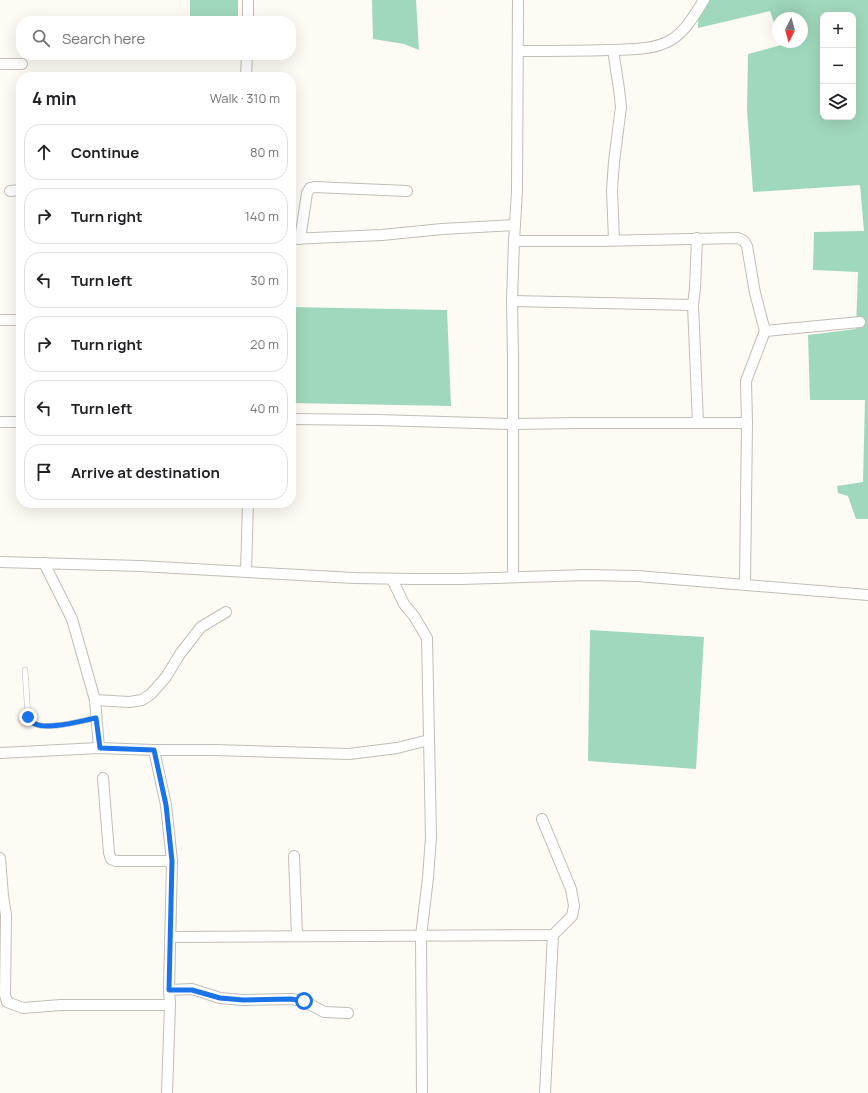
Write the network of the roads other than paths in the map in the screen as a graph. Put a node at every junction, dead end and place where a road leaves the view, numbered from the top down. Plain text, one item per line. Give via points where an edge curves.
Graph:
1 (248, 0) edge
2 (518, 0) edge
3 (704, 0) edge
4 (248, 16) edge
5 (613, 50) junction
6 (518, 51) junction
7 (247, 60) edge
8 (0, 64) edge
9 (22, 64) dead end
10 (246, 72) edge
11 (16, 190) edge
12 (10, 191) dead end
13 (407, 191) dead end
14 (515, 225) junction
15 (697, 238) junction
16 (296, 239) edge
17 (614, 240) junction
18 (514, 241) junction
19 (512, 301) junction
20 (693, 305) junction
21 (0, 320) edge
22 (16, 320) edge
23 (860, 322) dead end
24 (765, 331) junction
25 (296, 419) edge
26 (0, 422) edge
27 (16, 422) edge
28 (698, 423) junction
29 (513, 424) junction
30 (747, 424) junction
31 (248, 508) edge
32 (0, 562) edge
33 (44, 563) junction
34 (246, 571) junction
35 (513, 577) junction
36 (392, 579) junction
37 (745, 584) junction
38 (868, 595) edge
39 (226, 612) dead end
40 (25, 670) dead end
41 (95, 700) junction
42 (96, 718) junction
43 (429, 740) junction
44 (100, 748) junction
45 (154, 750) junction
46 (0, 753) edge
47 (103, 778) dead end
48 (542, 819) dead end
49 (294, 856) dead end
50 (0, 858) edge
51 (172, 861) junction
52 (1, 896) edge
53 (552, 935) junction
54 (170, 936) junction
55 (297, 936) junction
56 (421, 936) junction
57 (169, 990) junction
58 (170, 1005) junction
59 (348, 1013) dead end
60 (167, 1093) edge
61 (422, 1093) edge
62 (545, 1093) edge

1 - 4 street
2 - 6 street
3 - 5 street via 683,30 672,39 658,46
5 - 6 street
5 - 17 street via 620,107 613,176
6 - 14 street
7 - 10 street
8 - 9 street
11 - 12 street
13 - 16 street via 310,188
14 - 16 street via 442,229 382,236
14 - 18 street
15 - 17 street
15 - 20 street
15 - 24 street via 738,238 744,241
17 - 18 street
18 - 19 street
19 - 20 street
19 - 29 street
20 - 28 street
21 - 22 street
23 - 24 street
24 - 30 street via 746,381
25 - 29 street
26 - 27 street
28 - 29 street
28 - 30 street
29 - 35 street
30 - 37 street
31 - 34 street
32 - 33 street
33 - 34 street
33 - 41 street via 72,619
34 - 36 street
35 - 36 street via 462,580
35 - 37 street via 637,576
36 - 43 street via 404,604 427,638
37 - 38 street
39 - 41 street via 201,627 151,694 142,700 129,702
40 - 42 lane via 28,717 33,723 41,726 56,725
41 - 42 street
42 - 44 street
43 - 45 street via 397,748 349,754
43 - 56 street via 431,837
44 - 45 street
44 - 46 street
45 - 51 street via 166,805
47 - 51 street via 108,853 111,858
48 - 53 street via 571,889 574,906 572,916
49 - 55 street
50 - 52 street
51 - 54 street
52 - 58 street via 6,915 4,994 7,1002 23,1008 61,1005
53 - 56 street
53 - 62 street
54 - 55 street
54 - 57 street
55 - 56 street
56 - 61 street
57 - 58 street
57 - 59 street via 192,990 220,998 243,1000 291,999 304,1001 324,1012
58 - 60 street

